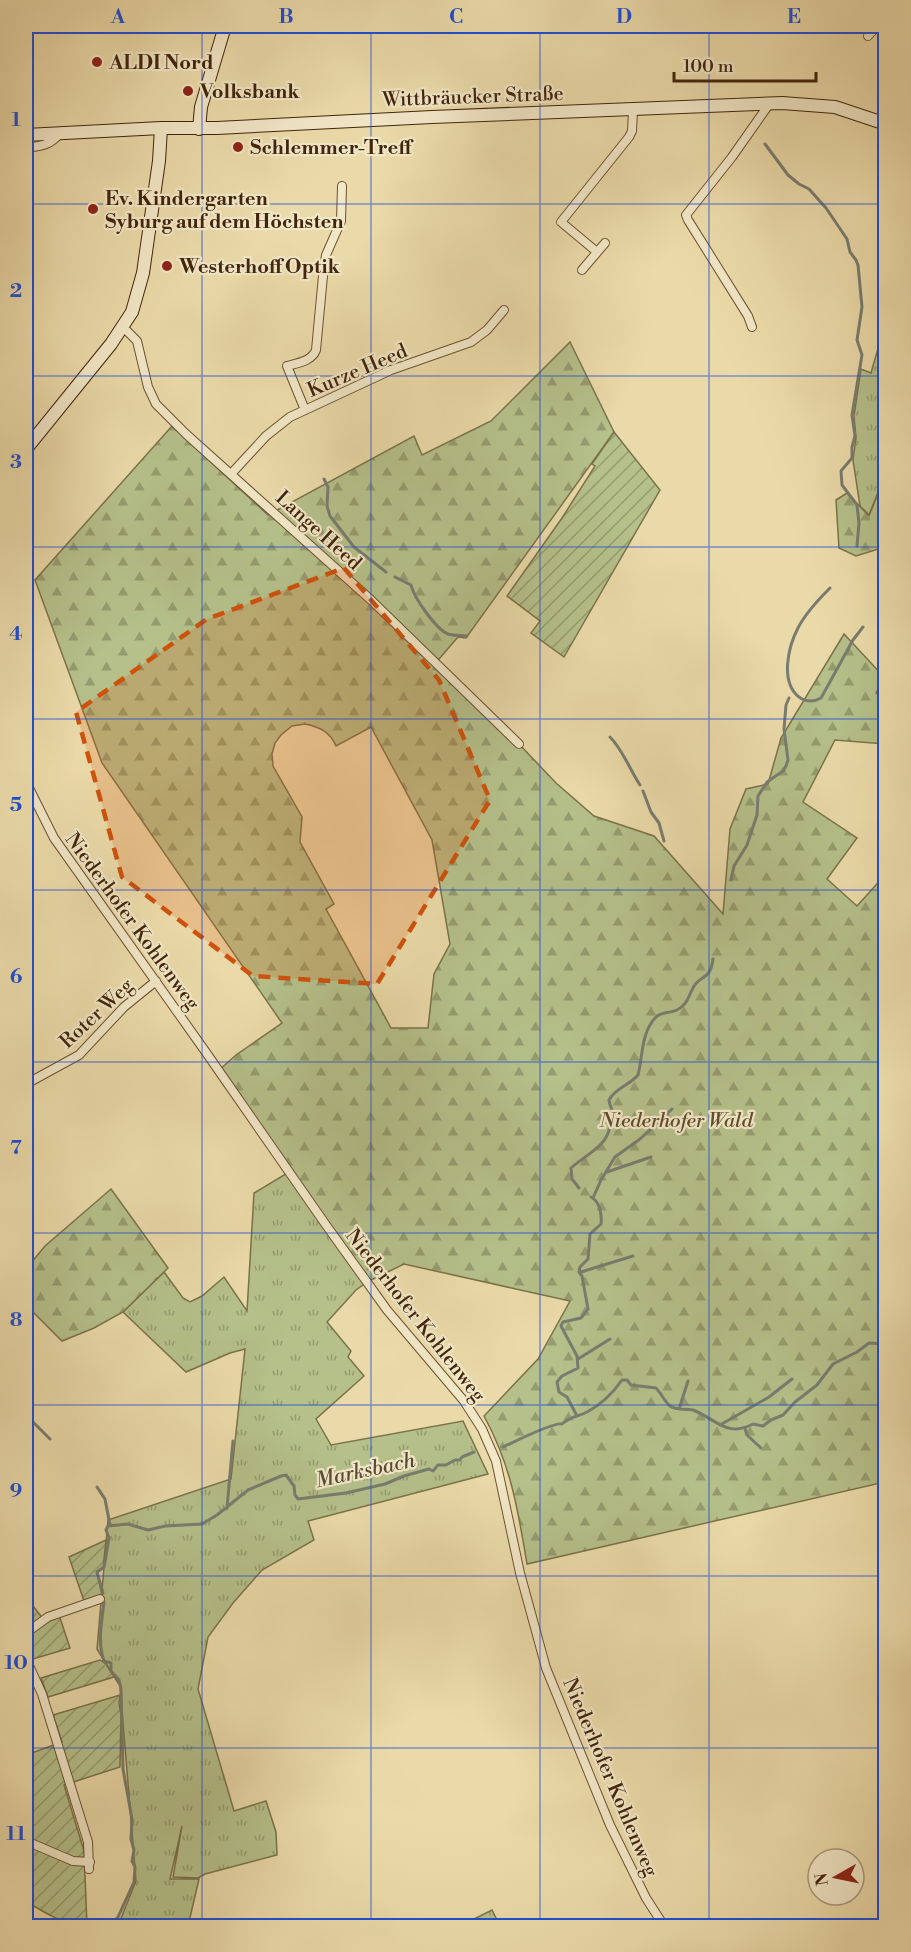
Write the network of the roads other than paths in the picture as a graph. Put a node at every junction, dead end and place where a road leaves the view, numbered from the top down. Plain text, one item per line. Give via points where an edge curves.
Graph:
1 (225, 26) edge
2 (877, 26) edge
3 (868, 36) dead end
4 (770, 104) junction
5 (633, 110) junction
6 (885, 124) edge
7 (161, 128) junction
8 (199, 129) junction
9 (58, 134) junction
10 (26, 135) edge
11 (26, 148) edge
12 (342, 186) dead end
13 (605, 243) dead end
14 (597, 252) junction
15 (582, 270) dead end
16 (504, 310) dead end
17 (752, 327) dead end
18 (124, 328) junction
19 (305, 410) junction
20 (26, 449) edge
21 (231, 474) junction
22 (519, 744) dead end
23 (26, 784) edge
24 (156, 981) junction
25 (26, 1084) edge
26 (100, 1599) dead end
27 (26, 1632) edge
28 (27, 1663) edge
29 (26, 1841) edge
30 (664, 1926) edge

1 - 8 main road via 201,107
2 - 3 street
4 - 5 main road, Wittbräucker Straße
4 - 6 main road, Wittbräucker Straße via 835,107
4 - 17 street via 686,214
5 - 8 main road, Wittbräucker Straße
5 - 14 street via 629,137 561,222
7 - 8 main road, Wittbräucker Straße
7 - 9 main road, Wittbräucker Straße
7 - 18 main road via 143,273
9 - 10 main road, Wittbräucker Straße
9 - 11 street, Wittbräucker Straße via 46,145
12 - 19 street via 341,221 326,255 316,350 310,358 287,366
13 - 14 street
14 - 15 street
16 - 19 street, Kurze Heed via 471,342 391,370
18 - 20 main road
18 - 21 street, Lange Heed via 137,341 156,404
19 - 21 street, Kurze Heed via 266,436
21 - 22 street, Lange Heed via 371,600
23 - 24 street, Niederhofer Kohlenweg via 54,838
24 - 25 street, Roter Weg via 124,1007 79,1055
24 - 30 street, Niederhofer Kohlenweg via 367,1282 482,1428 496,1461 546,1668 610,1825
26 - 27 street via 48,1617
28 - 29 street via 42,1694 88,1842 90,1866

